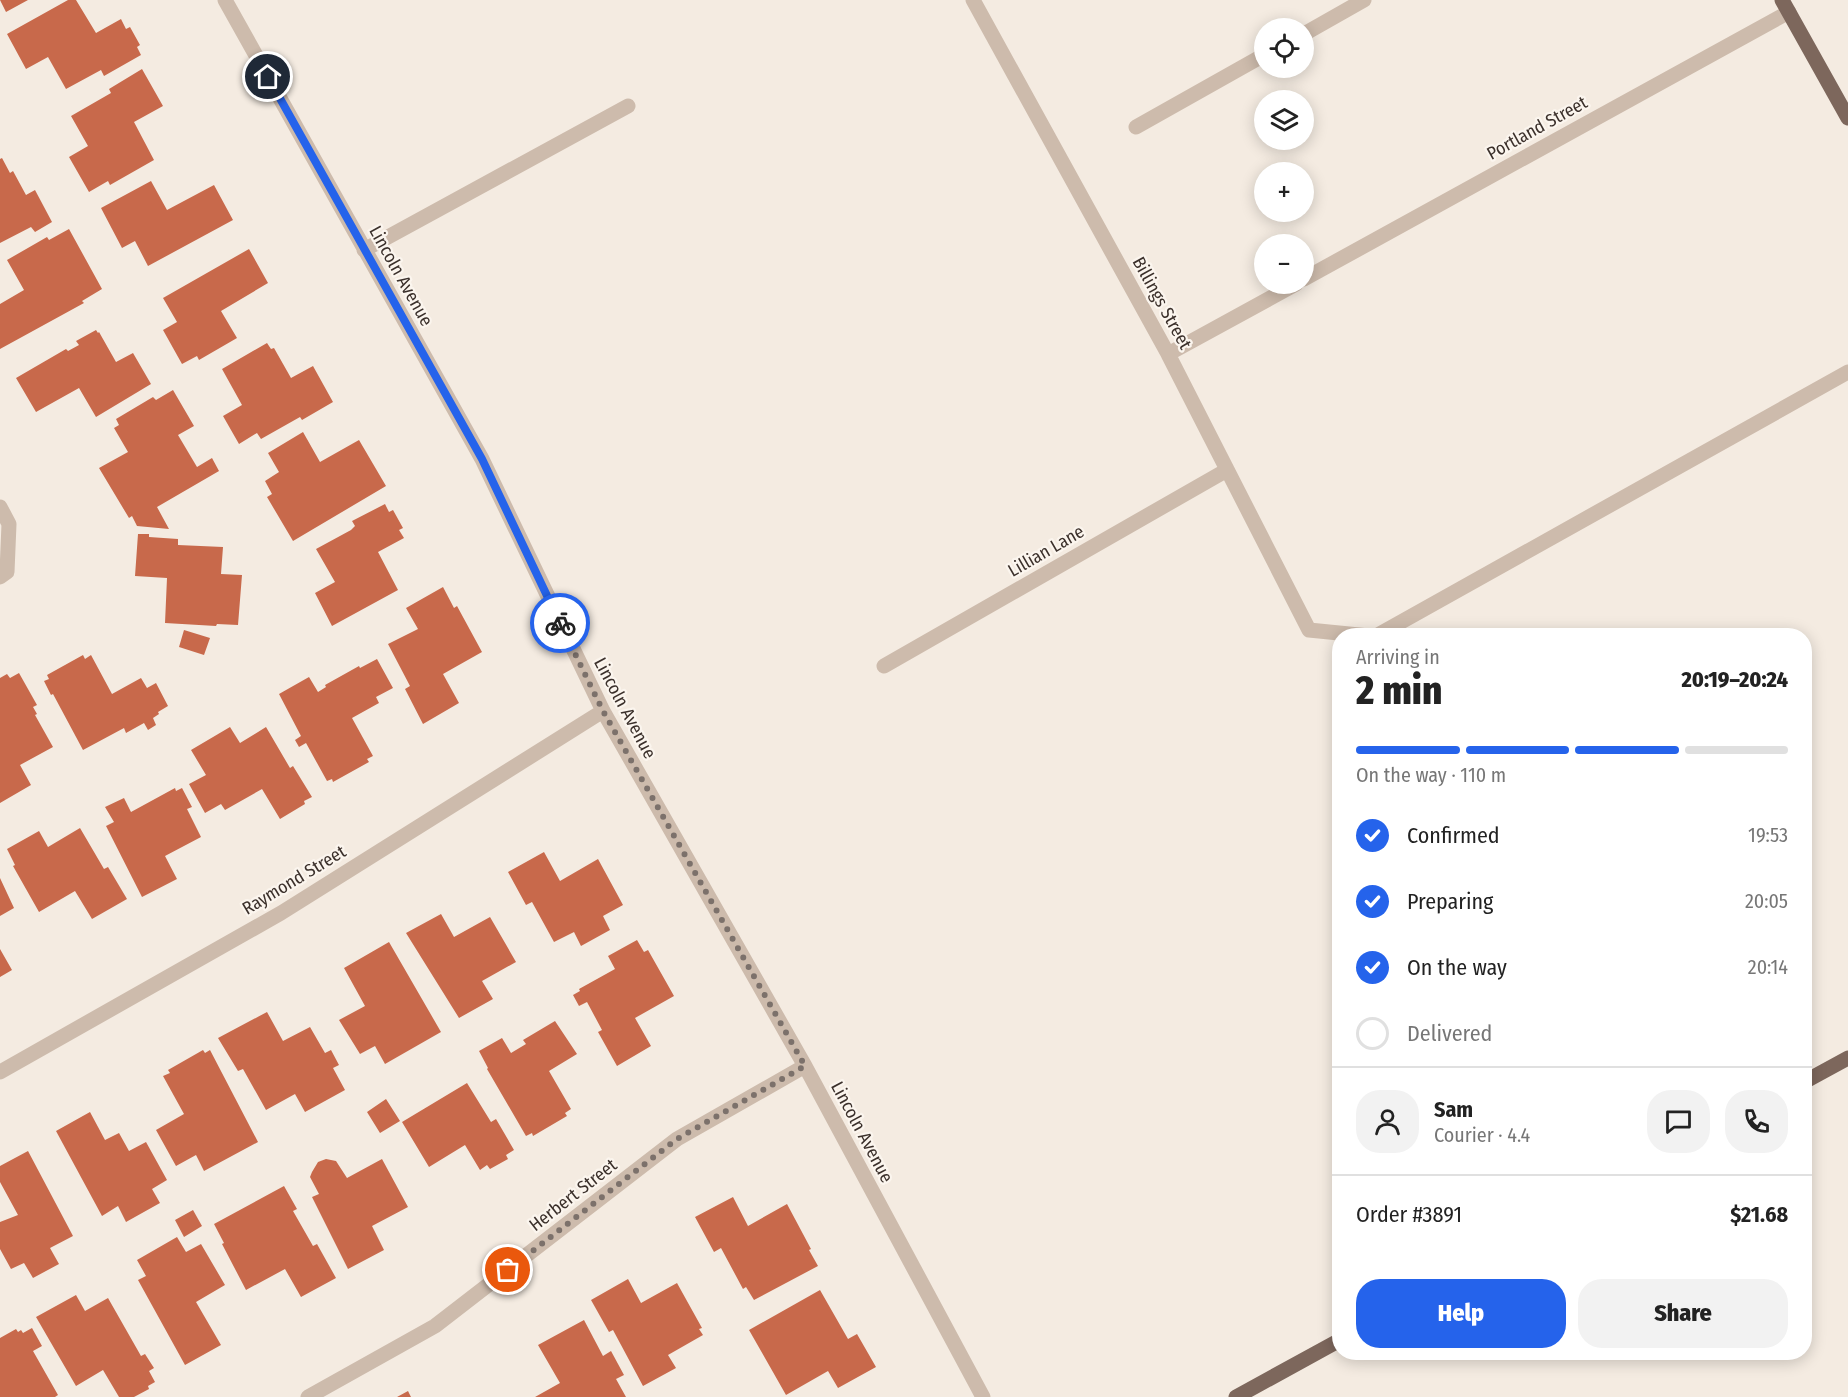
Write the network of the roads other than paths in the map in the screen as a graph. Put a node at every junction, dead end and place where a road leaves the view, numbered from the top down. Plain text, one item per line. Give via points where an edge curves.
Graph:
1 (225, 0) edge
2 (973, 0) edge
3 (1364, 0) edge
4 (1785, 6) edge
5 (1314, 28) edge
6 (1254, 61) edge
7 (628, 105) dead end
8 (1848, 118) edge
9 (1136, 127) dead end
10 (364, 250) junction
11 (1314, 273) edge
12 (1278, 294) edge
13 (1168, 354) junction
14 (1848, 372) edge
15 (1227, 470) junction
16 (0, 507) edge
17 (0, 577) edge
18 (1390, 628) edge
19 (1332, 632) edge
20 (884, 666) dead end
21 (603, 711) junction
22 (1848, 1058) edge
23 (805, 1066) junction
24 (0, 1072) edge
25 (1812, 1078) edge
26 (1332, 1344) edge
27 (308, 1397) edge
28 (983, 1397) edge
29 (1236, 1397) edge

1 - 10 street, Lincoln Avenue
2 - 13 street, Billings Street
3 - 5 street
4 - 8 main road
4 - 11 street, Portland Street
6 - 9 street
7 - 10 street
10 - 21 street, Lincoln Avenue via 482,459
12 - 13 street
13 - 15 street, Billings Street
14 - 18 street
15 - 19 street, Billings Street via 1309,630
15 - 20 street, Lillian Lane
16 - 17 street via 9,524 9,545 7,572
21 - 23 street, Lincoln Avenue
21 - 24 street, Raymond Street via 281,913
22 - 25 main road
23 - 27 street, Herbert Street via 677,1139 435,1326
23 - 28 street, Lincoln Avenue
26 - 29 main road

